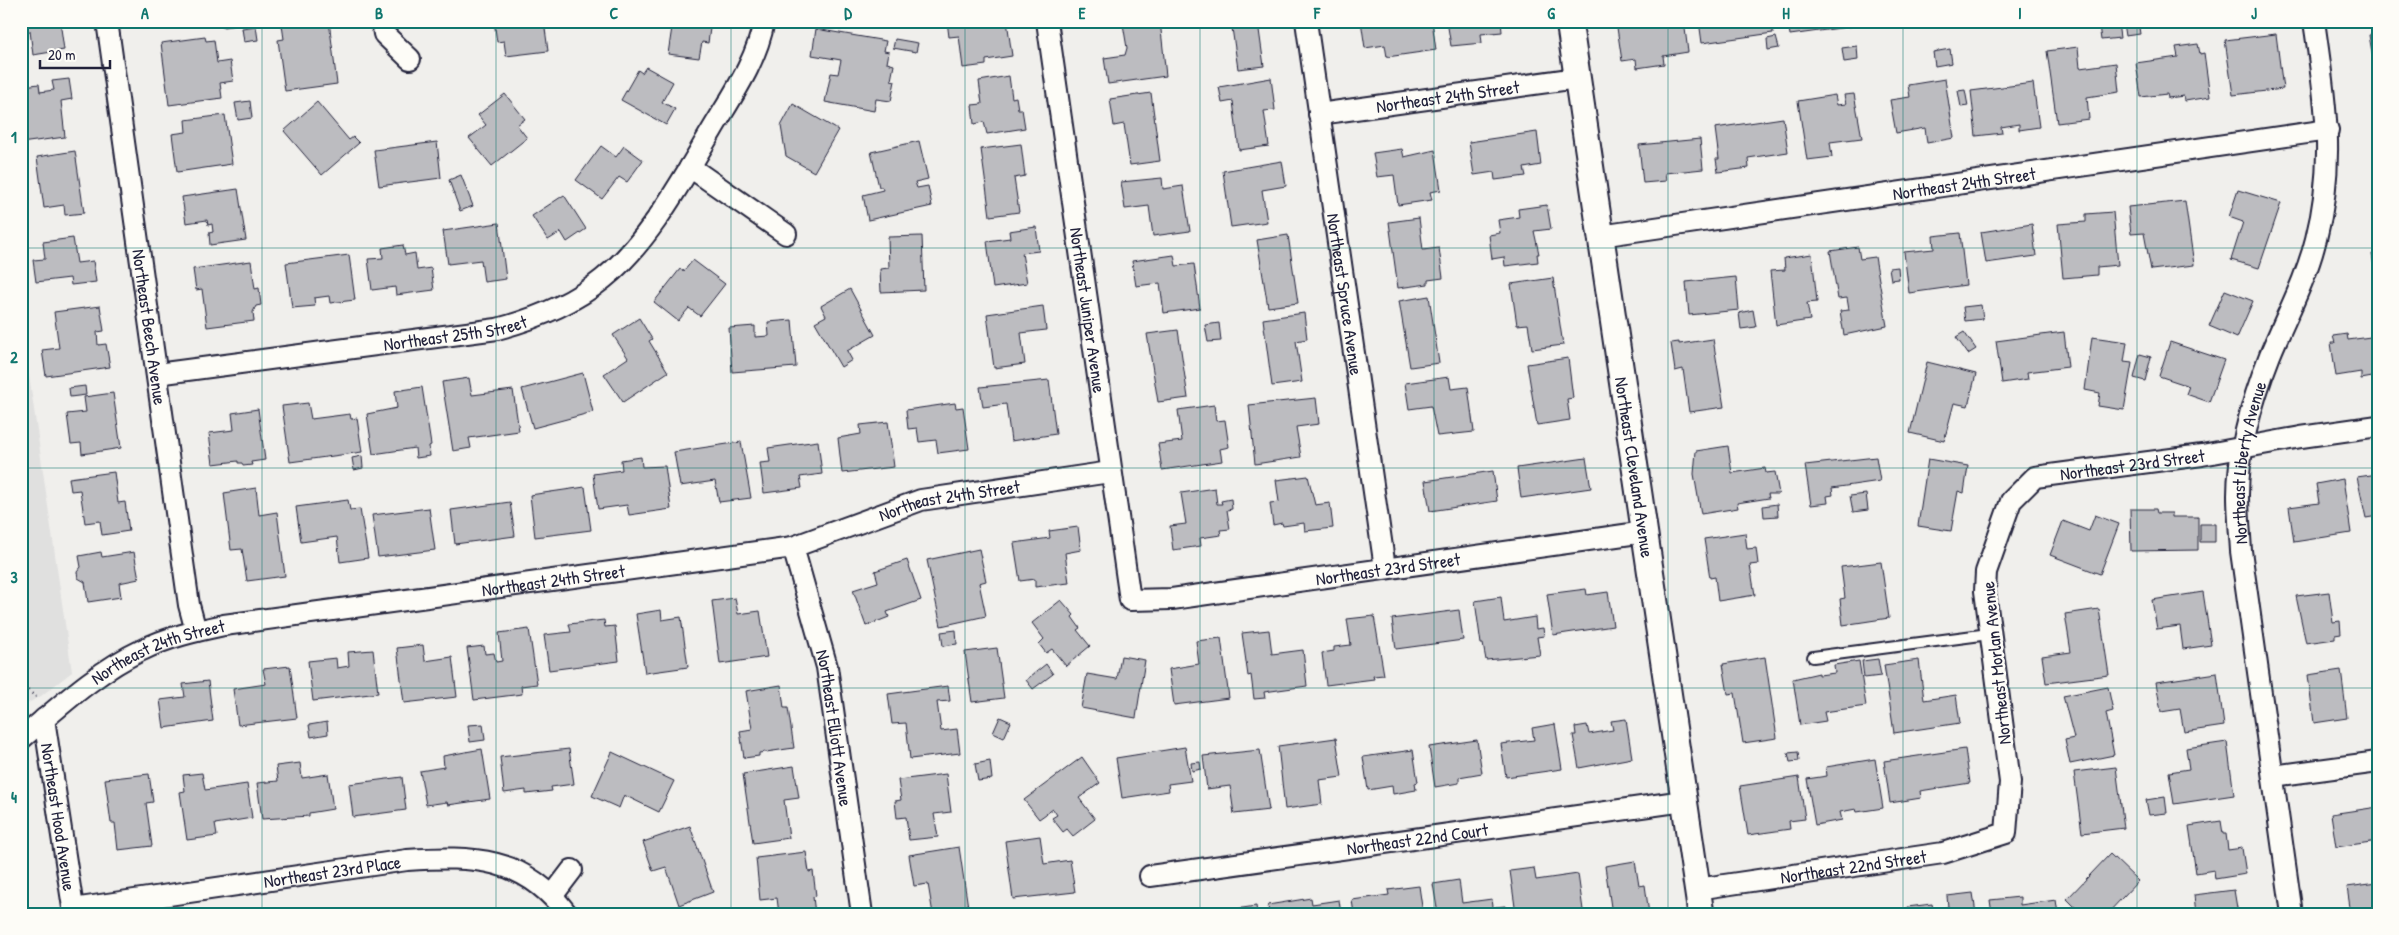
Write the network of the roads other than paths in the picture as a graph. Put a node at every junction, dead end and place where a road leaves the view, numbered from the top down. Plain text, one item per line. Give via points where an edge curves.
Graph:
1 (107, 21) edge
2 (382, 21) edge
3 (764, 21) edge
4 (1047, 21) edge
5 (1306, 21) edge
6 (1569, 21) edge
7 (2314, 21) edge
8 (410, 59) dead end
9 (1577, 78) junction
10 (1319, 114) junction
11 (2328, 130) junction
12 (690, 168) junction
13 (786, 234) dead end
14 (1600, 236) junction
15 (156, 374) junction
16 (2378, 426) edge
17 (2242, 448) junction
18 (1110, 472) junction
19 (2035, 477) joint
20 (1645, 532) junction
21 (793, 547) junction
22 (1385, 568) junction
23 (1130, 600) joint
24 (196, 631) junction
25 (1989, 634) junction
26 (1813, 657) dead end
27 (44, 719) junction
28 (21, 739) edge
29 (2378, 762) edge
30 (2273, 776) junction
31 (1684, 801) junction
32 (2006, 833) joint
33 (572, 870) dead end
34 (1150, 876) dead end
35 (1697, 889) junction
36 (553, 895) junction
37 (73, 911) edge
38 (567, 914) edge
39 (862, 914) edge
40 (1701, 914) edge
41 (2292, 914) edge

1 - 15 street, Northeast Beech Avenue
2 - 8 street via 384,34
3 - 12 street, Northeast 25th Street via 754,56
4 - 18 street, Northeast Juniper Avenue
5 - 10 street, Northeast Spruce Avenue
6 - 9 street, Northeast Cleveland Avenue
7 - 11 street, Northeast Liberty Avenue
9 - 10 street, Northeast 24th Street
9 - 14 street, Northeast Cleveland Avenue
10 - 22 street, Northeast Spruce Avenue
11 - 14 street, Northeast 24th Street
11 - 17 street, Northeast Liberty Avenue via 2329,158 2317,237 2308,270 2270,356
12 - 13 street
12 - 15 street, Northeast 25th Street via 643,238 624,260 578,296 526,322 497,329
14 - 20 street, Northeast Cleveland Avenue
15 - 24 street, Northeast Beech Avenue via 189,605
16 - 17 street, Northeast 23rd Street
17 - 19 street, Northeast 23rd Street
17 - 30 street, Northeast Liberty Avenue via 2238,493 2241,551
18 - 21 street, Northeast 24th Street via 922,500
18 - 23 street, Northeast Juniper Avenue
19 - 25 street, Northeast Morlan Avenue via 2011,501 1986,572
20 - 22 street, Northeast 23rd Street
20 - 31 street, Northeast Cleveland Avenue
21 - 24 street, Northeast 24th Street
21 - 39 street, Northeast Elliott Avenue via 827,667
22 - 23 street, Northeast 23rd Street via 1172,599
24 - 27 street, Northeast 24th Street via 168,639 117,664
25 - 26 lane
25 - 32 street, Northeast Morlan Avenue via 2010,782
27 - 28 street, Northeast 24th Street
27 - 37 street, Northeast Hood Avenue
29 - 30 street
30 - 41 street, Northeast Liberty Avenue
31 - 34 street, Northeast 22nd Court
31 - 35 street, Northeast Cleveland Avenue
32 - 35 street, Northeast 22nd Street via 1943,853
33 - 36 street
35 - 40 street, Northeast Cleveland Avenue
36 - 37 street, Northeast 23rd Place via 526,875 500,864 471,858 443,858 407,860
36 - 38 street, Northeast 23rd Place

